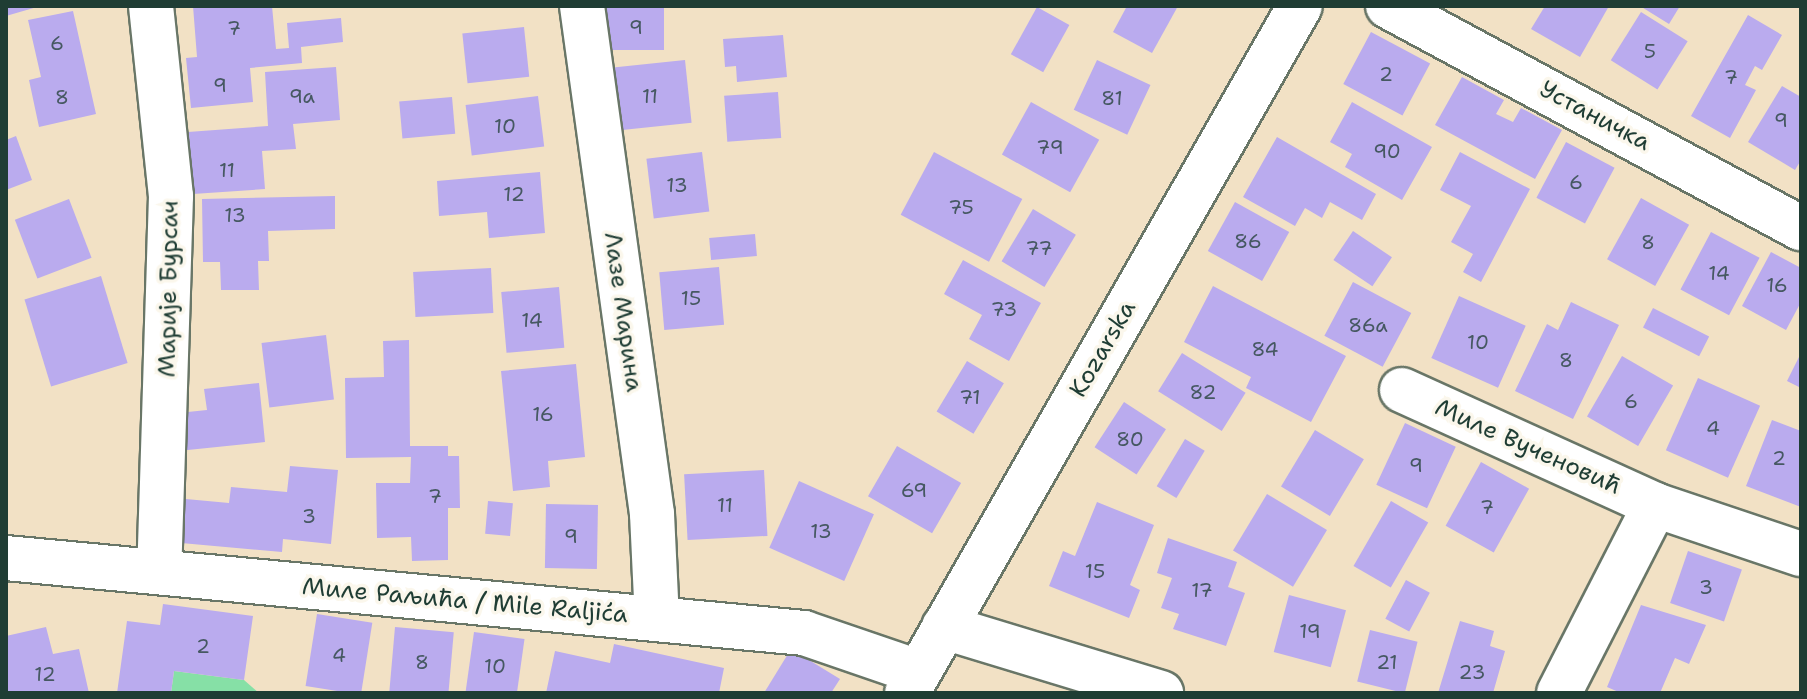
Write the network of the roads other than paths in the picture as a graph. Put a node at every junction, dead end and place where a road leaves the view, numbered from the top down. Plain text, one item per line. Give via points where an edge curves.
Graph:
1 (151, 6) edge
2 (582, 6) edge
3 (1300, 6) edge
4 (1388, 6) edge
5 (1801, 228) edge
6 (1402, 390) dead end
7 (1655, 505) junction
8 (1801, 554) edge
9 (6, 558) edge
10 (159, 572) junction
11 (657, 619) junction
12 (944, 627) junction
13 (913, 683) edge
14 (1161, 693) edge
15 (1559, 693) edge

1 - 10 street, Марије Бурсач via 171,196
2 - 11 street, Лазе Марина via 652,514
3 - 12 street, Kozarska
4 - 5 street, Устаничка
6 - 7 street, Миле Вученовић
7 - 8 street, Миле Вученовић
7 - 15 street
9 - 10 street, Миле Раљића / Mile Raljića
10 - 11 street, Миле Раљића / Mile Raljića
11 - 13 street, Миле Раљића / Mile Raljića via 804,633
12 - 13 street, Kozarska
12 - 14 street

